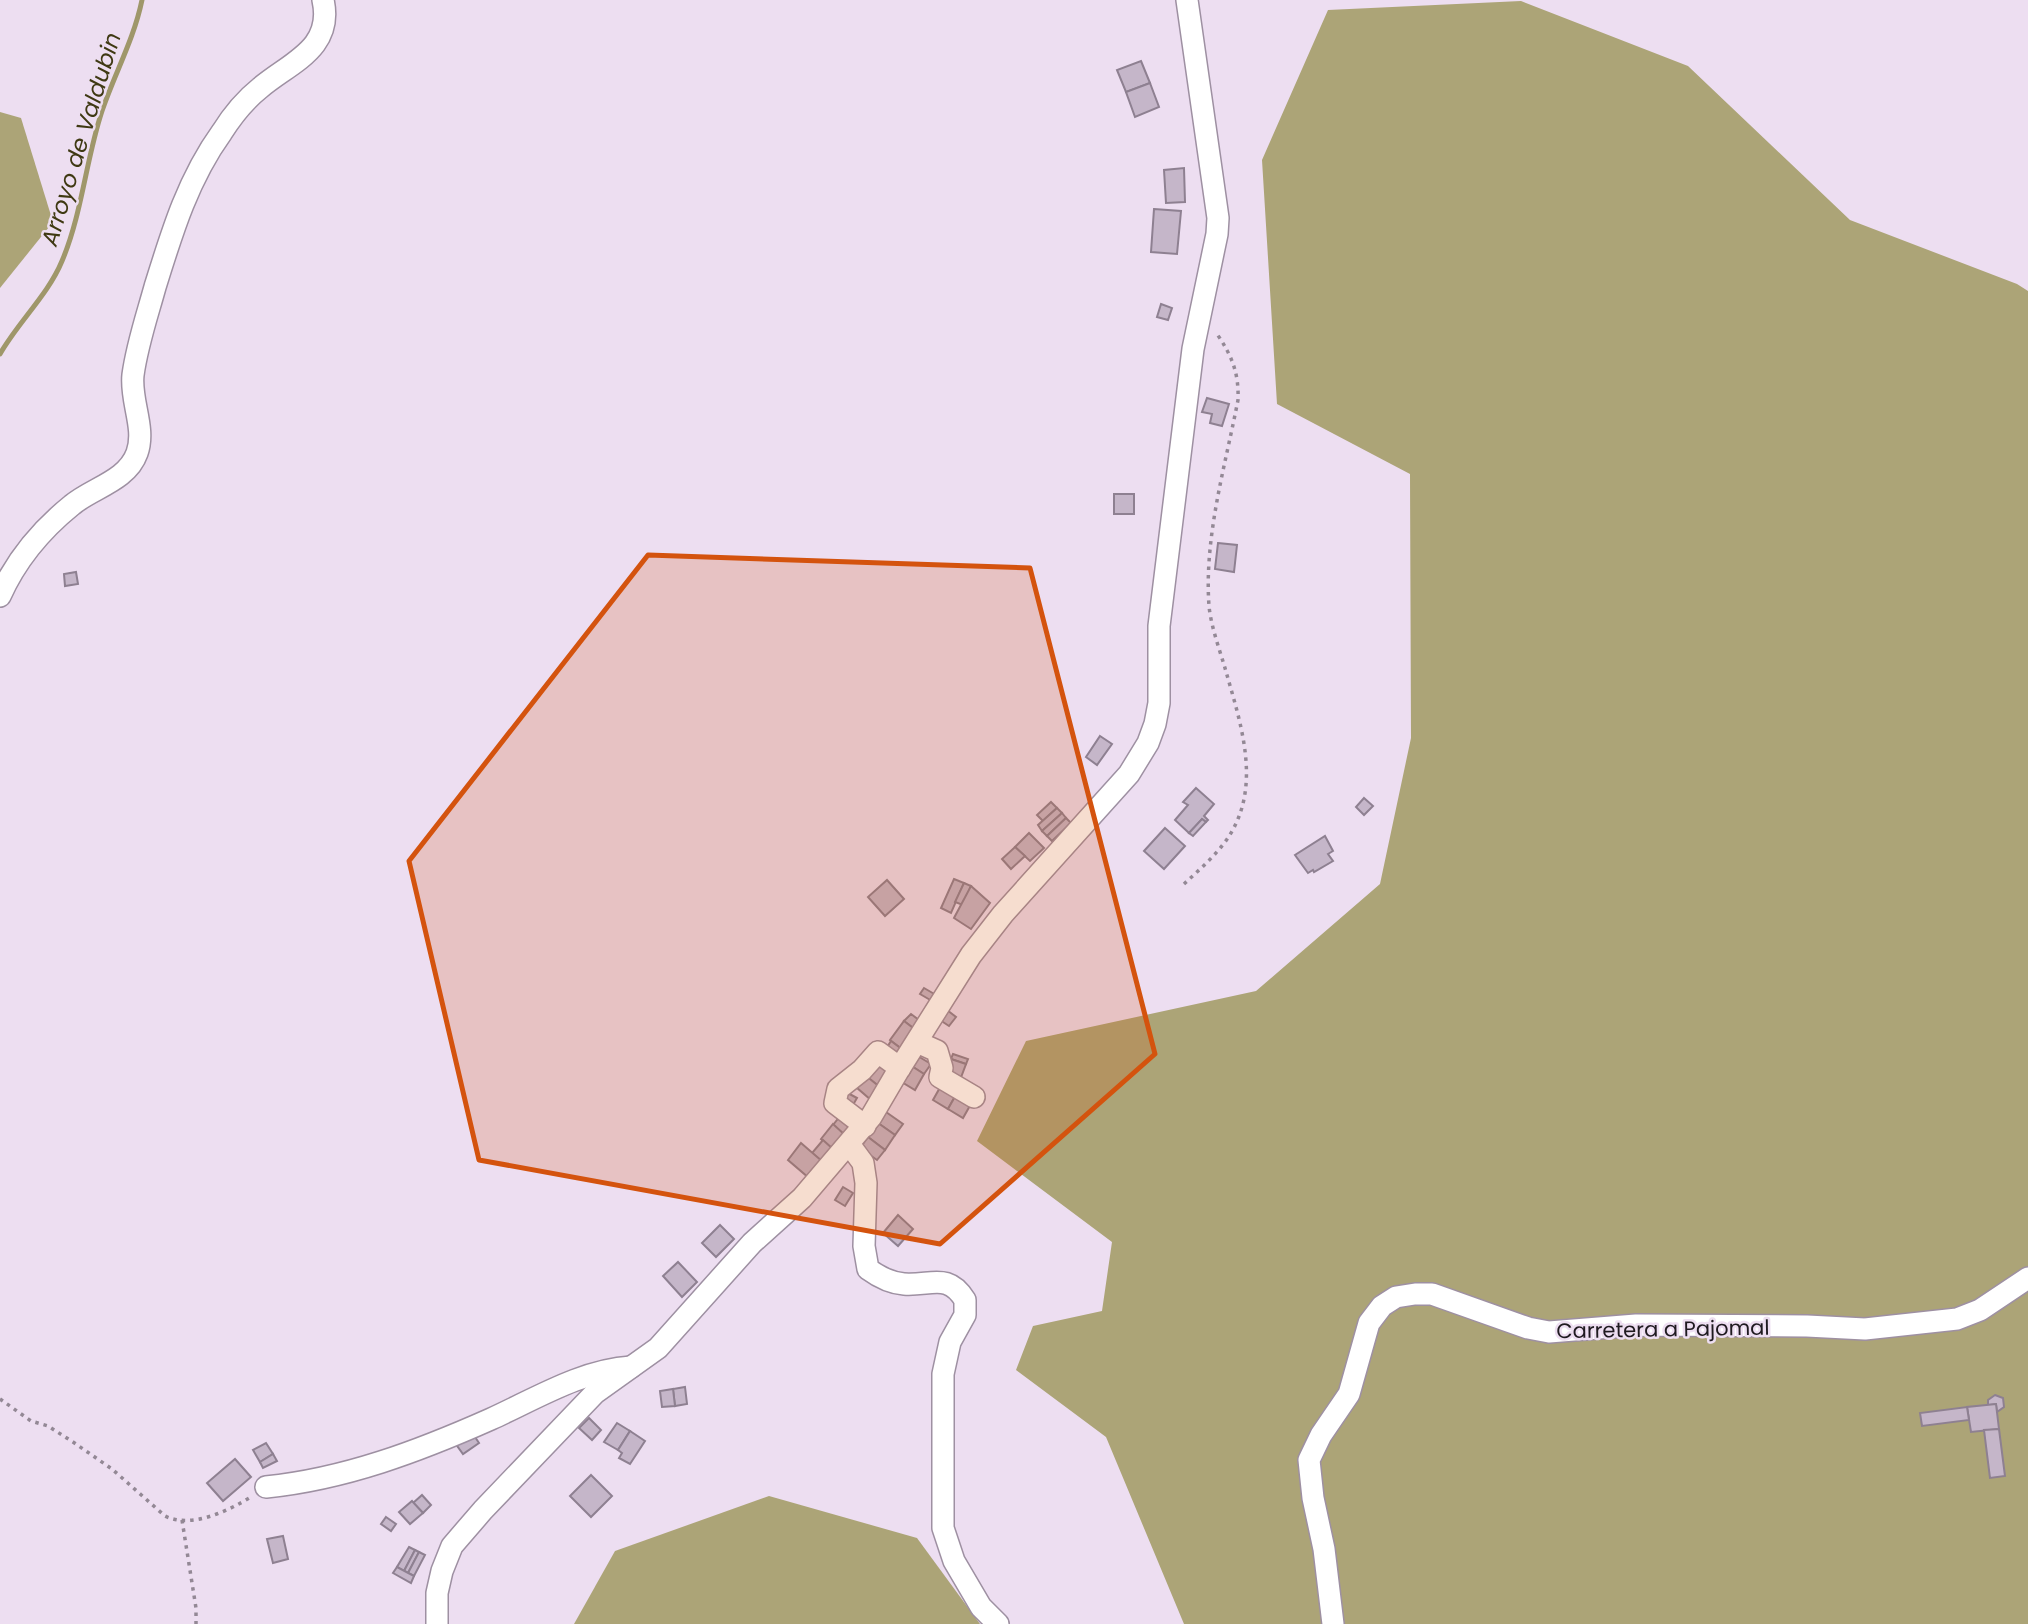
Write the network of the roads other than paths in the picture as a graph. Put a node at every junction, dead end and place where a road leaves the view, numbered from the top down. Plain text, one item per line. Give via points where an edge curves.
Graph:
1 (323, 0) edge
2 (1187, 0) edge
3 (0, 596) edge
4 (917, 1042) junction
5 (900, 1068) junction
6 (974, 1097) dead end
7 (864, 1126) junction
8 (849, 1144) junction
9 (2028, 1278) edge
10 (635, 1366) junction
11 (266, 1488) road end
12 (437, 1624) edge
13 (998, 1624) edge
14 (1333, 1624) edge

1 - 3 street via 322,28 312,49 243,105 186,194 137,353 132,396 139,441 136,455 117,478 85,495 53,521 27,548
2 - 4 street via 1218,218 1191,362 1161,612 1155,724 1129,774 1003,914 971,955
4 - 5 street
4 - 6 street via 937,1051 940,1077
5 - 7 street
5 - 7 street via 878,1052 838,1089 835,1103
7 - 8 street
8 - 10 street via 803,1198 752,1244 658,1348
8 - 13 street via 863,1163 868,1269 882,1279 904,1284 937,1281 952,1285 965,1300 965,1315 950,1342 943,1374 943,1528 954,1561 981,1607
9 - 14 street, Carretera a Pajomal via 1980,1310 1957,1319 1865,1329 1636,1325 1549,1332 1432,1294 1396,1297 1369,1323 1349,1394 1309,1460
10 - 11 street via 597,1372 374,1464 324,1479
10 - 12 street via 595,1393 452,1546 437,1593

